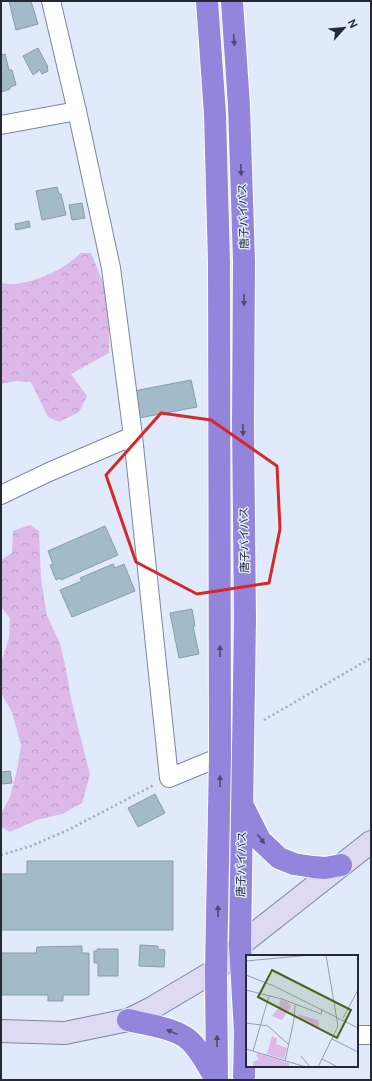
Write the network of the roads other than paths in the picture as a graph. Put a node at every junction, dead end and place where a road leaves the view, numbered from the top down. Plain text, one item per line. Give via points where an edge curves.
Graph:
1 (51, 1) edge
2 (207, 1) edge
3 (232, 1) edge
4 (77, 111) junction
5 (1, 125) edge
6 (133, 436) junction
7 (1, 495) edge
8 (220, 757) junction
9 (242, 805) junction
10 (371, 842) edge
11 (341, 865) junction
12 (240, 945) junction
13 (216, 970) junction
14 (128, 1020) junction
15 (1, 1031) edge
16 (246, 1032) edge
17 (358, 1035) edge
18 (371, 1035) edge
19 (216, 1080) edge
20 (244, 1080) edge

1 - 4 street
8 -> 2 highway, 唐子バイパス via 219,263 215,114
3 -> 9 highway, 唐子バイパス via 239,106 244,261 245,618
4 - 5 street
4 - 6 street via 111,268
6 - 7 street
6 - 8 street via 169,778
13 -> 8 highway, 唐子バイパス
9 -> 11 highway via 260,840 279,858 313,867
9 - 12 highway, 唐子バイパス
10 - 11 street
11 - 12 street
12 - 13 street
12 - 16 highway, 唐子バイパス
13 - 14 street
19 -> 13 highway, 唐子バイパス
14 - 15 street via 65,1033
19 -> 14 highway via 192,1042 167,1030
16 - 20 highway, 唐子バイパス
17 - 18 street

